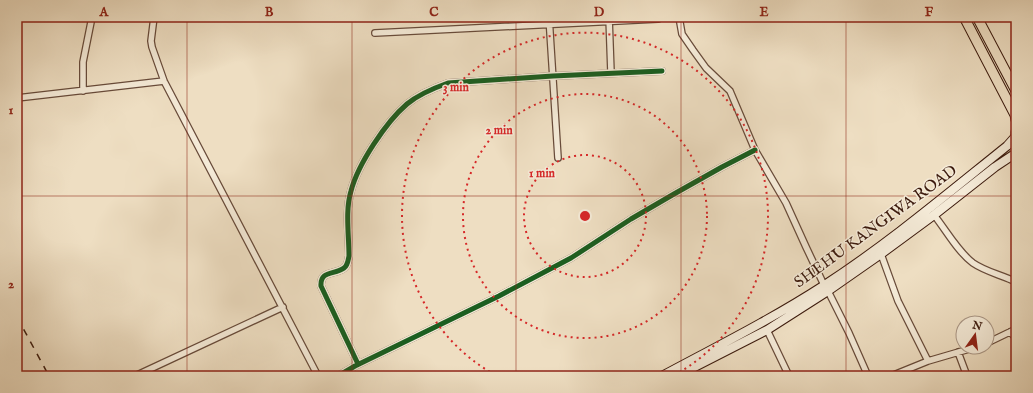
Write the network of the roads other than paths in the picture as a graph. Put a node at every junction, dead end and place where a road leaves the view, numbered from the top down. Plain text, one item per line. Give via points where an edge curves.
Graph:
1 (92, 17) edge
2 (154, 17) edge
3 (549, 17) edge
4 (679, 17) edge
5 (964, 17) edge
6 (977, 17) edge
7 (609, 19) edge
8 (658, 19) dead end
9 (550, 25) junction
10 (375, 33) dead end
11 (662, 71) dead end
12 (612, 73) junction
13 (553, 76) junction
14 (164, 81) junction
15 (83, 91) junction
16 (1016, 91) edge
17 (17, 98) edge
18 (1016, 120) edge
19 (1016, 136) edge
20 (755, 150) junction
21 (1016, 153) edge
22 (558, 158) dead end
23 (934, 215) junction
24 (881, 254) junction
25 (1016, 282) edge
26 (826, 288) junction
27 (283, 307) junction
28 (1016, 329) edge
29 (767, 330) junction
30 (1010, 332) junction
31 (1016, 338) edge
32 (995, 339) edge
33 (955, 353) edge
34 (959, 355) edge
35 (928, 361) junction
36 (358, 364) junction
37 (141, 375) edge
38 (135, 376) edge
39 (318, 376) edge
40 (338, 376) edge
41 (662, 376) edge
42 (677, 376) edge
43 (789, 376) edge
44 (868, 376) edge
45 (891, 376) edge
46 (967, 376) edge

1 - 15 street via 83,62
2 - 14 street via 151,41
3 - 9 street
4 - 20 street via 682,34 692,50 730,91
5 - 18 main road
6 - 16 main road
7 - 8 street
7 - 9 street
7 - 12 street
9 - 10 street
9 - 13 street
11 - 12 street
12 - 13 street
13 - 22 street
13 - 36 street via 448,83 435,87 408,103 364,159 350,192 348,263 345,268 323,276 321,280 321,286
14 - 15 street
14 - 27 street
15 - 17 street
19 - 26 main road, SHEHU KANGIWA ROAD via 929,209
20 - 26 street via 786,203
20 - 36 street via 656,205 571,258
21 - 23 main road, SHEHU KANGIWA ROAD
23 - 24 main road, SHEHU KANGIWA ROAD
23 - 25 street via 966,257
24 - 26 main road, SHEHU KANGIWA ROAD
24 - 35 street via 898,301
26 - 29 main road, SHEHU KANGIWA ROAD
26 - 41 main road, SHEHU KANGIWA ROAD
26 - 44 street
27 - 37 street
27 - 39 street
28 - 30 street
29 - 42 main road, SHEHU KANGIWA ROAD
29 - 43 street
30 - 31 street
30 - 32 street
33 - 35 street
34 - 46 street
35 - 45 street
36 - 40 street
37 - 38 street

